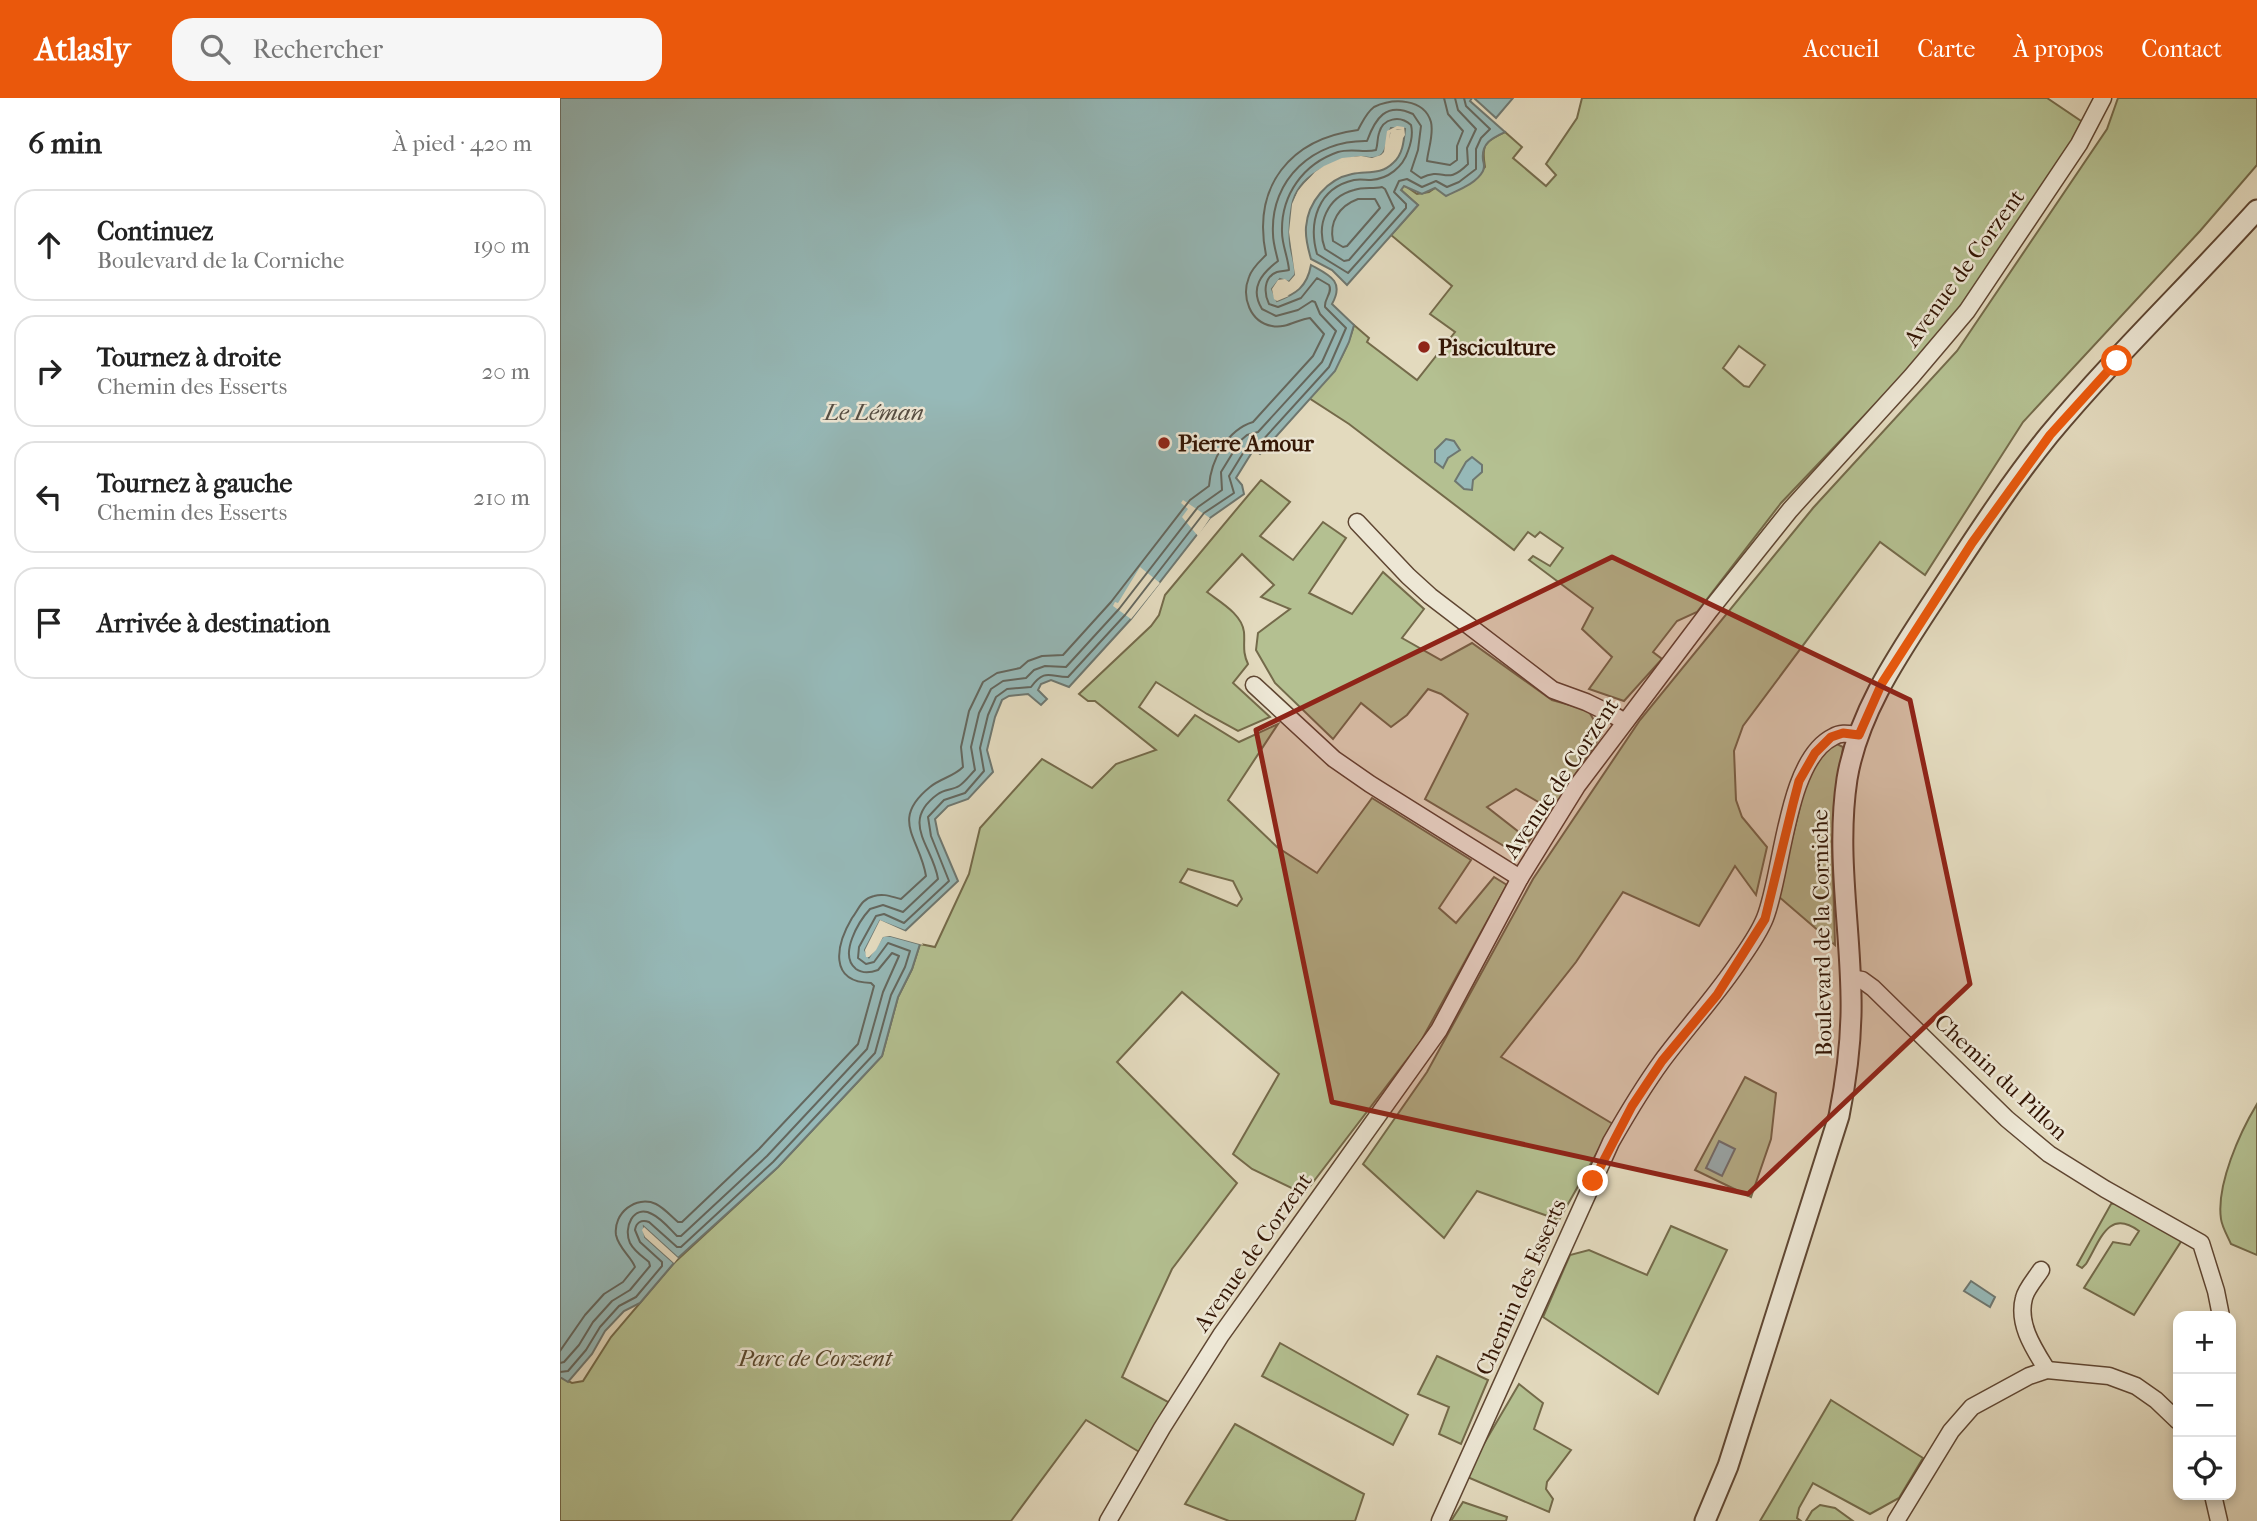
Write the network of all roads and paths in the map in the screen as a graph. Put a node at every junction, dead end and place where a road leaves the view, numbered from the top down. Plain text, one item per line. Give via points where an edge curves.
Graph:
1 (2103, 98) edge
2 (2257, 209) edge
3 (1357, 522) dead end
4 (1254, 685) dead end
5 (1625, 722) junction
6 (1859, 735) junction
7 (1520, 878) junction
8 (1850, 978) junction
9 (2041, 1270) dead end
10 (2220, 1311) edge
11 (2047, 1370) junction
12 (2173, 1416) edge
13 (2214, 1500) edge
14 (1108, 1521) edge
15 (1440, 1521) edge
16 (1705, 1521) edge
17 (1896, 1521) edge
18 (2219, 1521) edge

1 - 5 street, Avenue de Corzent via 2080,144 1967,311 1790,510
2 - 6 street, Boulevard de la Corniche via 2022,471 1902,651
3 - 5 street via 1430,596 1553,690
4 - 7 street via 1334,759
5 - 7 street, Avenue de Corzent via 1577,786
6 - 8 street, Boulevard de la Corniche via 1842,827
6 - 15 street, Chemin des Esserts via 1831,737 1815,753 1799,781 1765,919 1717,995 1662,1061 1611,1142
7 - 14 street, Avenue de Corzent via 1439,1030 1221,1335
8 - 10 street, Chemin du Pillon via 1873,988 2049,1154 2201,1243
8 - 16 street, Boulevard de la Corniche via 1849,1060 1839,1116 1728,1466
9 - 11 street via 2024,1296 2022,1316
11 - 12 street via 2109,1376 2136,1386
11 - 17 street via 1972,1407 1951,1431
13 - 18 street

